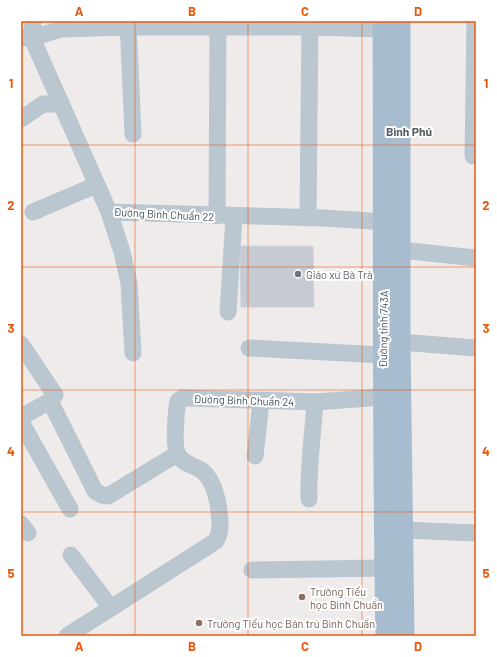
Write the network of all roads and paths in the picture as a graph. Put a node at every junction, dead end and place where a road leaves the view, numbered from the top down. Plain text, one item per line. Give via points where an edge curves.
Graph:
1 (33, 21) edge
2 (475, 21) edge
3 (128, 24) edge
4 (174, 24) edge
5 (218, 24) edge
6 (310, 24) edge
7 (389, 24) edge
8 (82, 25) edge
9 (26, 38) edge
10 (61, 104) junction
11 (21, 119) edge
12 (132, 134) dead end
13 (474, 156) dead end
14 (96, 185) junction
15 (33, 212) dead end
16 (109, 212) junction
17 (217, 216) junction
18 (234, 217) junction
19 (308, 218) junction
20 (385, 222) junction
21 (400, 250) junction
22 (476, 258) edge
23 (228, 312) dead end
24 (392, 316) junction
25 (400, 342) junction
26 (21, 344) edge
27 (249, 348) dead end
28 (476, 348) edge
29 (132, 353) dead end
30 (383, 355) junction
31 (383, 397) junction
32 (50, 401) junction
33 (261, 401) junction
34 (315, 402) junction
35 (21, 417) edge
36 (21, 422) edge
37 (177, 454) junction
38 (255, 456) dead end
39 (309, 499) dead end
40 (70, 509) dead end
41 (402, 530) junction
42 (476, 533) edge
43 (71, 555) dead end
44 (385, 568) junction
45 (252, 570) dead end
46 (110, 608) junction
47 (67, 636) edge
48 (386, 636) edge
49 (404, 636) edge

1 - 9 street
2 - 13 street
3 - 4 street
3 - 8 street
3 - 12 street
4 - 5 street
5 - 6 street
5 - 17 street
6 - 7 street
6 - 19 street
7 - 20 main road, Đường tỉnh 743A
7 - 21 main road, Đường tỉnh 743A
8 - 9 street
9 - 10 street, Đường Bình Chuẩn 22
10 - 11 street via 43,104
10 - 14 street, Đường Bình Chuẩn 22
14 - 15 street
14 - 16 street, Đường Bình Chuẩn 22
16 - 17 street, Đường Bình Chuẩn 22
16 - 29 street via 129,283
17 - 18 street, Đường Bình Chuẩn 22
18 - 19 street, Đường Bình Chuẩn 22
18 - 23 street
19 - 20 street, Đường Bình Chuẩn 22
20 - 24 main road, Đường tỉnh 743A
21 - 22 street
21 - 24 main road, Đường tỉnh 743A
24 - 25 main road, Đường tỉnh 743A
24 - 30 main road, Đường tỉnh 743A
25 - 28 street
25 - 41 main road, Đường tỉnh 743A
26 - 32 street via 55,395
27 - 30 street
30 - 31 main road, Đường tỉnh 743A
31 - 34 street, Đường Bình Chuẩn 24
31 - 44 main road, Đường tỉnh 743A
32 - 35 street
32 - 37 street via 95,491 102,495 108,496
33 - 34 street, Đường Bình Chuẩn 24
33 - 37 street, Đường Bình Chuẩn 24 via 182,398 178,401 176,412
33 - 38 street
34 - 39 street
36 - 40 street
37 - 46 street via 182,461 201,470 207,476 218,508 220,528 216,541
41 - 42 street
41 - 49 main road, Đường tỉnh 743A
43 - 46 street
44 - 45 street
44 - 48 main road, Đường tỉnh 743A
46 - 47 street

